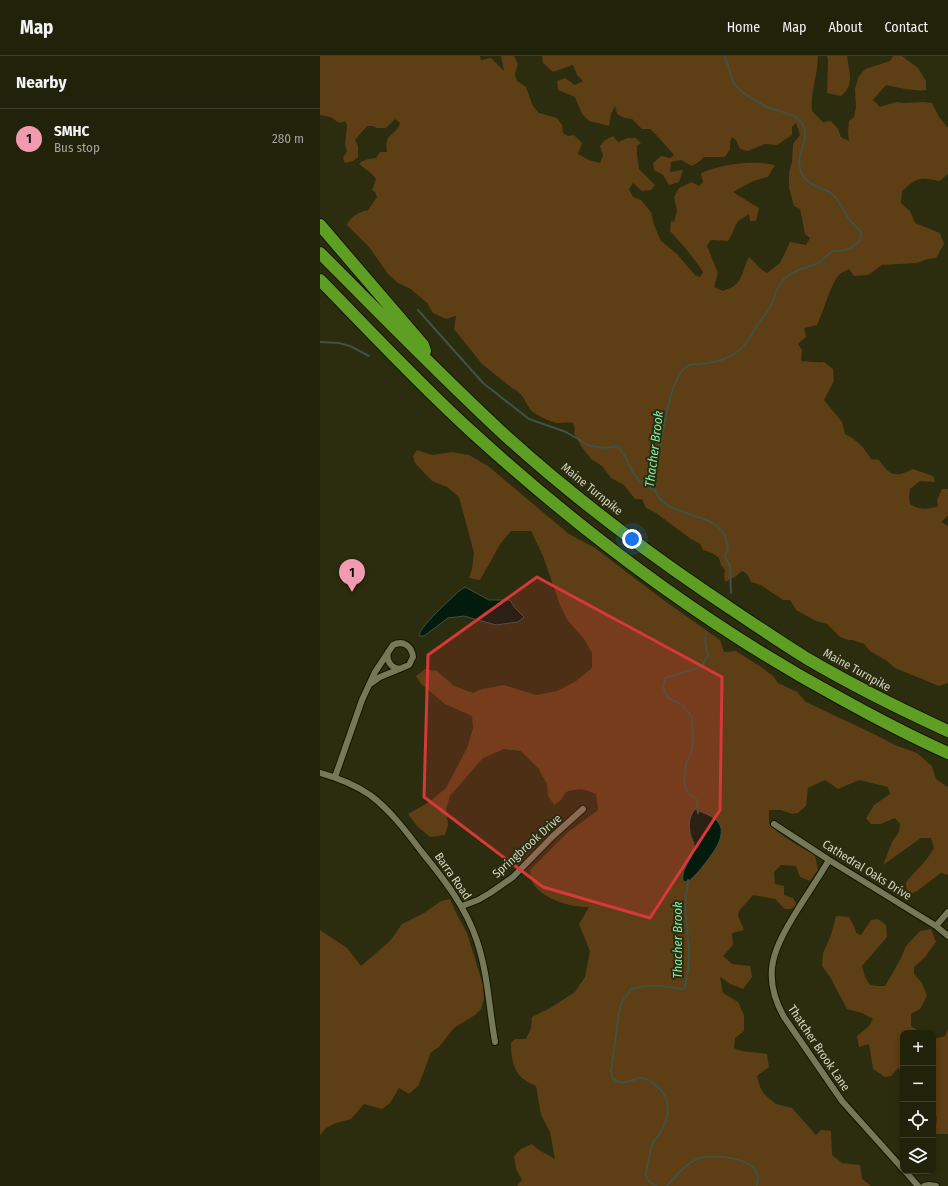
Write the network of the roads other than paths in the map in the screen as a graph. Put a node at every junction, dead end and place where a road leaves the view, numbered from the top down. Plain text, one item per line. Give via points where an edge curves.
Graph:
1 (320, 225) edge
2 (320, 253) edge
3 (320, 280) edge
4 (428, 361) junction
5 (388, 652) junction
6 (405, 668) junction
7 (370, 684) junction
8 (948, 731) edge
9 (948, 753) edge
10 (320, 773) edge
11 (335, 777) junction
12 (583, 809) dead end
13 (774, 824) dead end
14 (829, 860) junction
15 (462, 906) junction
16 (948, 912) edge
17 (936, 926) junction
18 (948, 936) edge
19 (495, 1042) dead end
20 (900, 1165) edge
21 (908, 1174) edge
22 (918, 1186) edge
23 (924, 1186) edge
24 (936, 1186) edge

1 - 4 highway via 422,345
2 - 4 highway, Maine Turnpike
3 - 9 highway via 471,431 554,504 612,550 679,600 803,678
4 - 8 highway, Maine Turnpike via 508,438 623,533 808,659 876,697
5 - 6 street via 392,666 398,669
5 - 6 street via 393,645 399,643 411,649 411,663
5 - 7 street
6 - 7 street via 380,677
7 - 11 street
10 - 11 street, Barra Road
11 - 15 street, Barra Road via 360,788 386,809 427,857
12 - 15 street, Springbrook Drive via 513,877 484,896
13 - 14 street, Cathedral Oaks Drive
14 - 17 street, Cathedral Oaks Drive
14 - 20 street, Thatcher Brook Lane via 779,941 772,964 773,989 784,1017 842,1100
15 - 19 street, Barra Road via 474,931 484,964
16 - 17 street
17 - 18 street, Cathedral Oaks Drive
21 - 22 street, Thatcher Brook Lane
23 - 24 street

